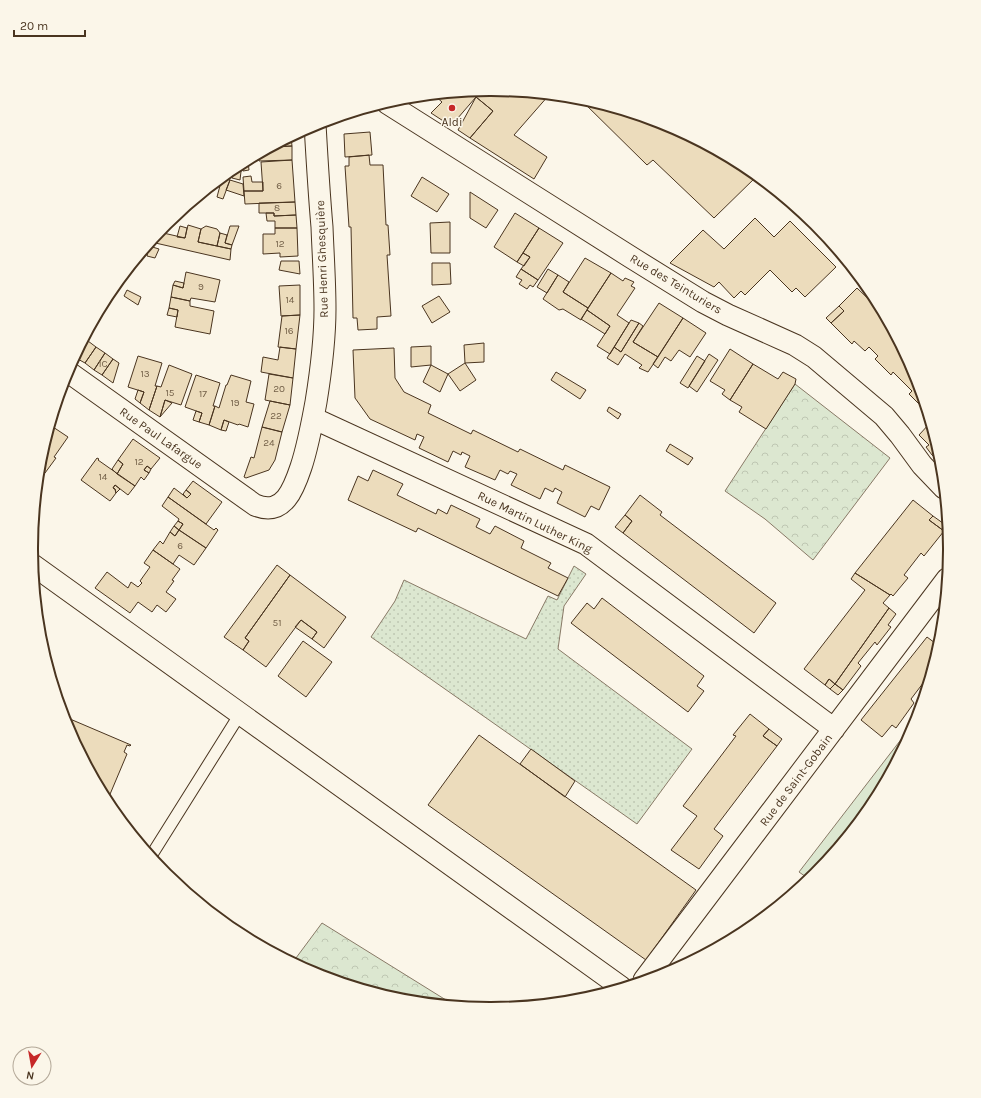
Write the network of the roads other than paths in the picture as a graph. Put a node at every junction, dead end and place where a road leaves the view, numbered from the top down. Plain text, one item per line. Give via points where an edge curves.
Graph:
1 (393, 107) edge
2 (315, 132) edge
3 (73, 375) edge
4 (313, 418) junction
5 (937, 481) edge
6 (256, 505) joint
7 (39, 569) edge
8 (941, 587) edge
9 (240, 714) junction
10 (834, 730) junction
11 (154, 851) edge
12 (650, 972) edge
13 (616, 983) edge

1 - 5 street, Rue des Teinturiers via 703,302 795,345 814,357 884,416
2 - 4 street, Rue Henri Ghesquière via 325,310 323,357
3 - 6 street, Rue Paul Lafargue
4 - 6 street, Rue Henri Ghesquière via 304,458 291,491 278,506 263,508
4 - 10 street, Rue Martin Luther King via 586,544
7 - 9 street
8 - 10 street, Rue de Saint-Gobain
9 - 11 lane
9 - 13 street
10 - 12 street, Rue de Saint-Gobain

